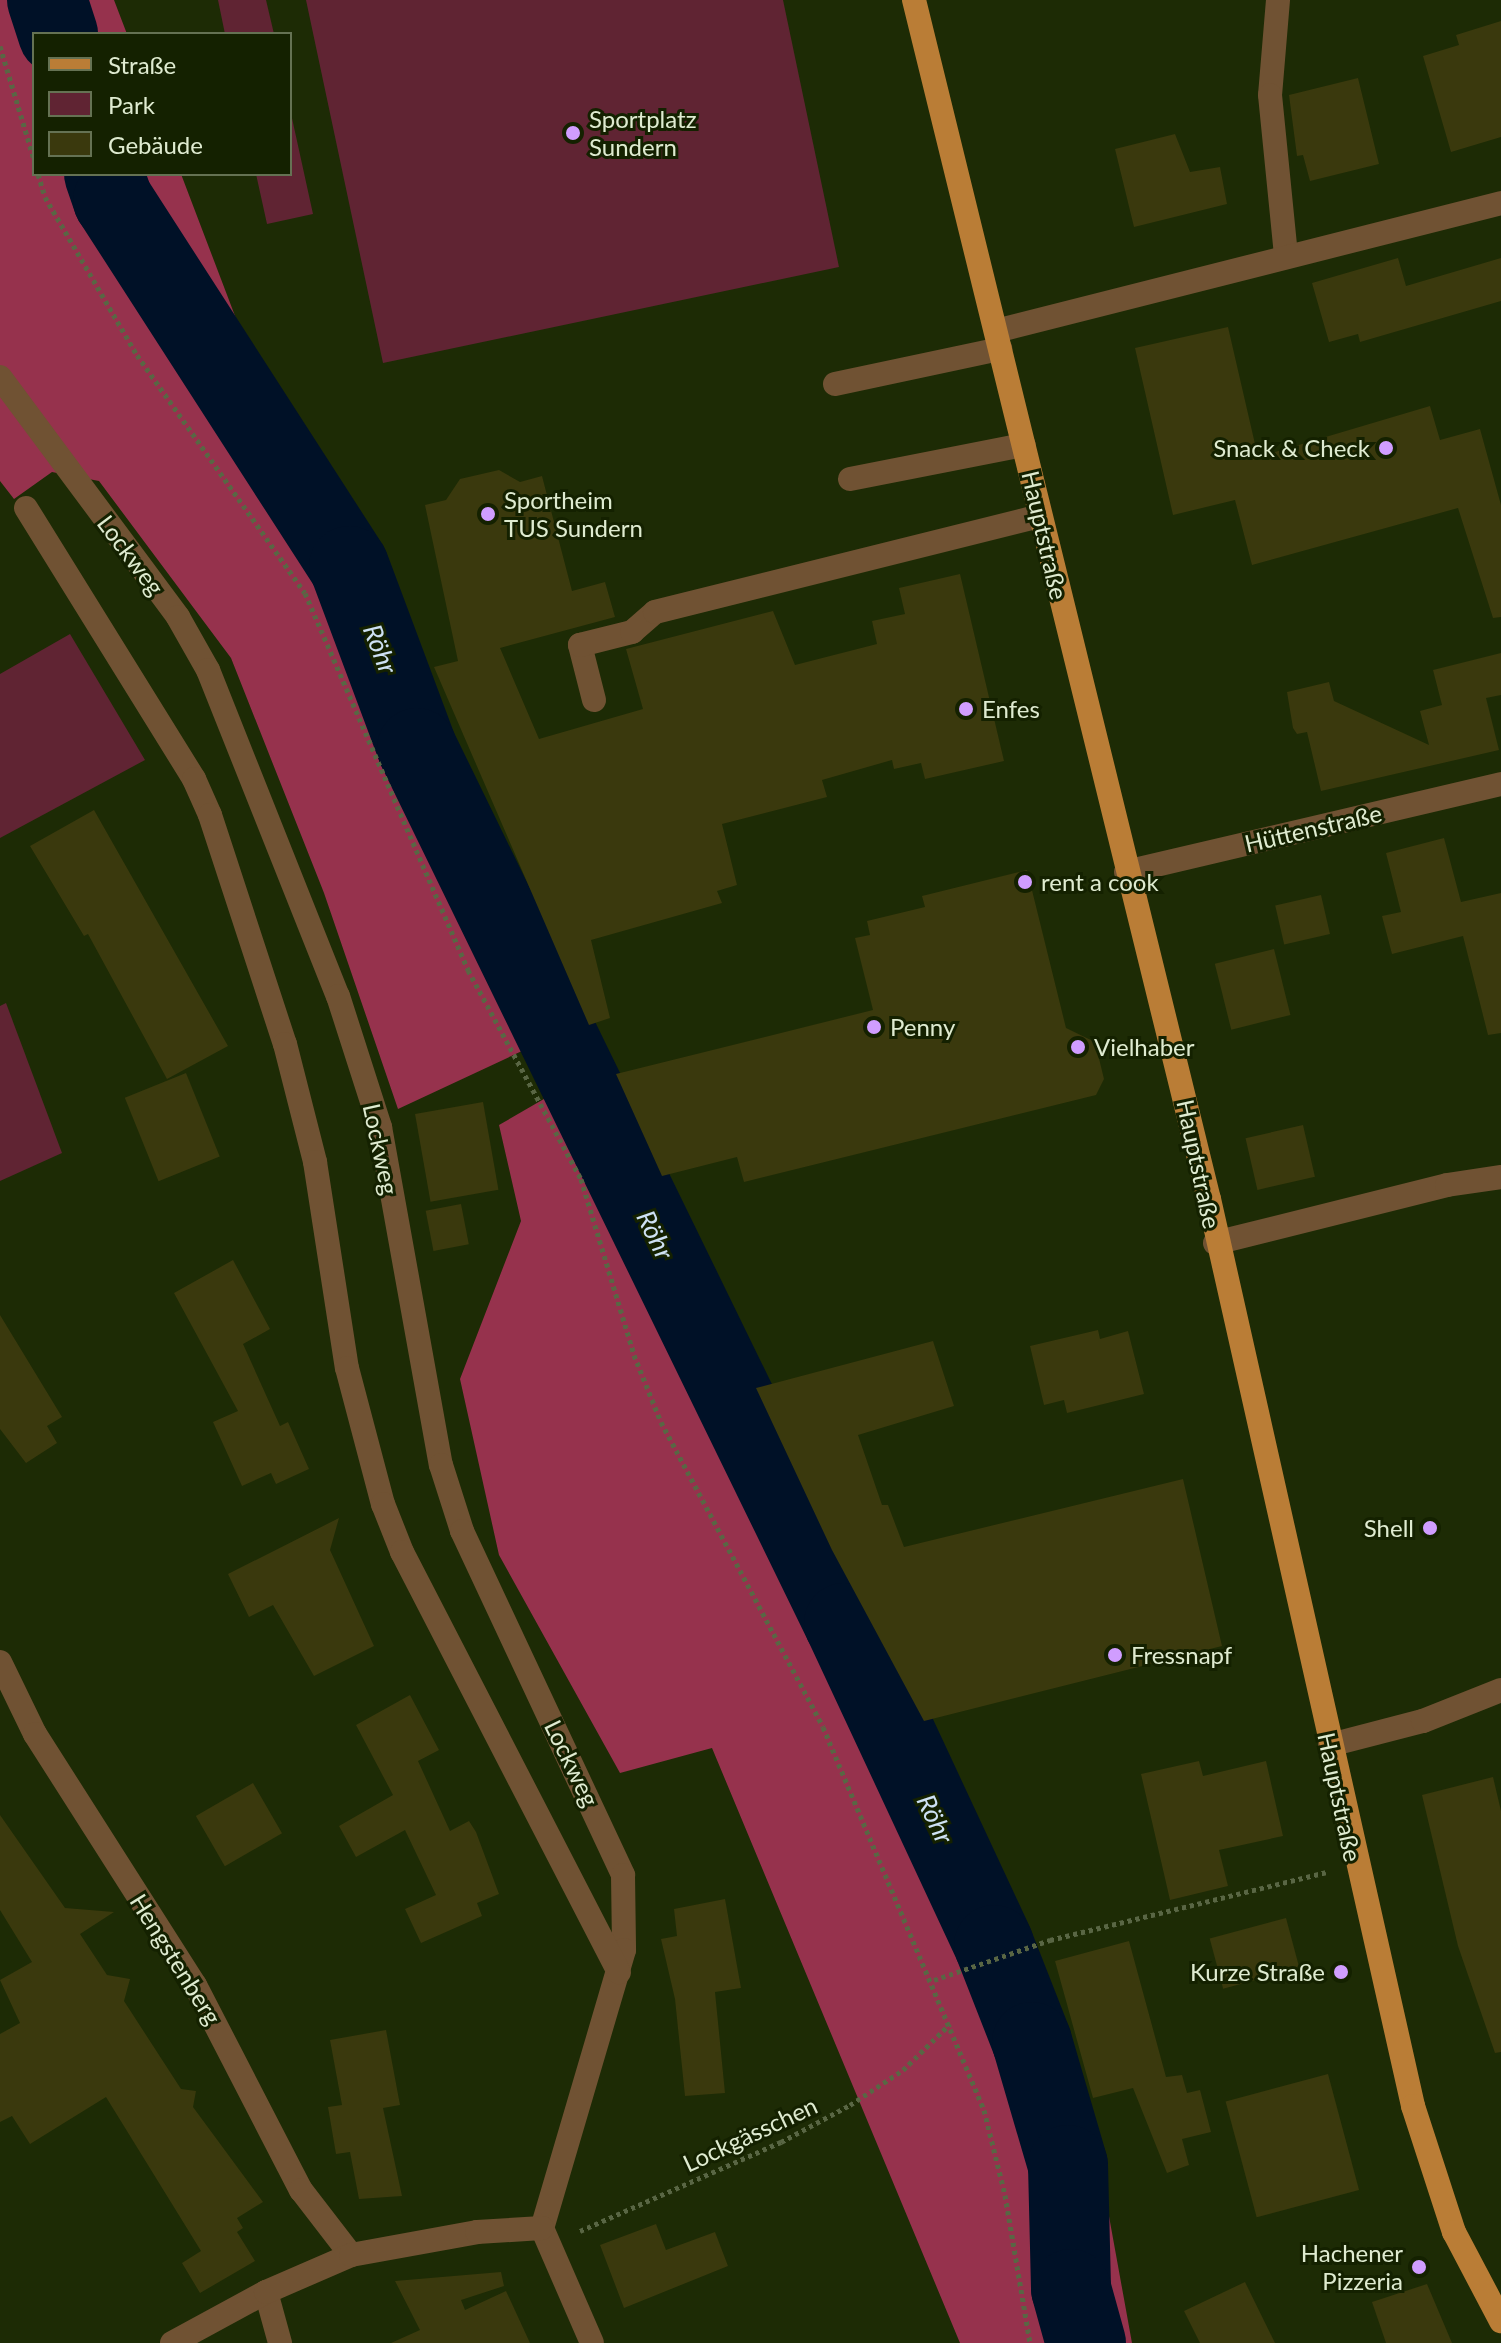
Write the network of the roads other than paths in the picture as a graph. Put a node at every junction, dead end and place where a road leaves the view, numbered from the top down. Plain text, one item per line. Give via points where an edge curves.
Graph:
1 (914, 0) edge
2 (1278, 0) edge
3 (1501, 203) edge
4 (1286, 256) junction
5 (998, 340) junction
6 (0, 377) edge
7 (835, 384) dead end
8 (1024, 445) junction
9 (850, 479) dead end
10 (26, 508) dead end
11 (1040, 516) junction
12 (594, 700) dead end
13 (1501, 784) edge
14 (1126, 872) junction
15 (1501, 1177) edge
16 (1215, 1243) junction
17 (0, 1662) edge
18 (1501, 1690) edge
19 (1330, 1745) junction
20 (619, 1972) junction
21 (544, 2237) junction
22 (351, 2255) junction
23 (266, 2292) junction
24 (1501, 2321) edge
25 (172, 2343) edge
26 (280, 2343) edge
27 (592, 2343) edge

1 - 5 main road, Hauptstraße
2 - 4 street via 1270,95
3 - 4 street
4 - 5 street
5 - 7 street
5 - 8 main road, Hauptstraße
6 - 20 street, Lockweg via 178,617 208,670 338,996 380,1127 441,1465 462,1531 623,1875 626,1916
8 - 9 street
8 - 11 main road, Hauptstraße
10 - 20 street, Lockweg via 194,779 210,815 285,1044 315,1162 347,1368 383,1504 402,1552
11 - 12 street via 655,612 632,632 580,645
11 - 14 main road, Hauptstraße
13 - 14 street, Hüttenstraße
14 - 16 main road, Hauptstraße
15 - 16 street via 1447,1185
16 - 19 main road, Hauptstraße
17 - 22 street, Hengstenberg via 35,1734 195,1985 301,2190
18 - 19 street via 1423,1721
19 - 24 main road, Hauptstraße via 1413,2106 1454,2232
20 - 21 street, Lockweg
21 - 22 street via 477,2232
21 - 27 street
22 - 23 street
23 - 25 street
23 - 26 street

